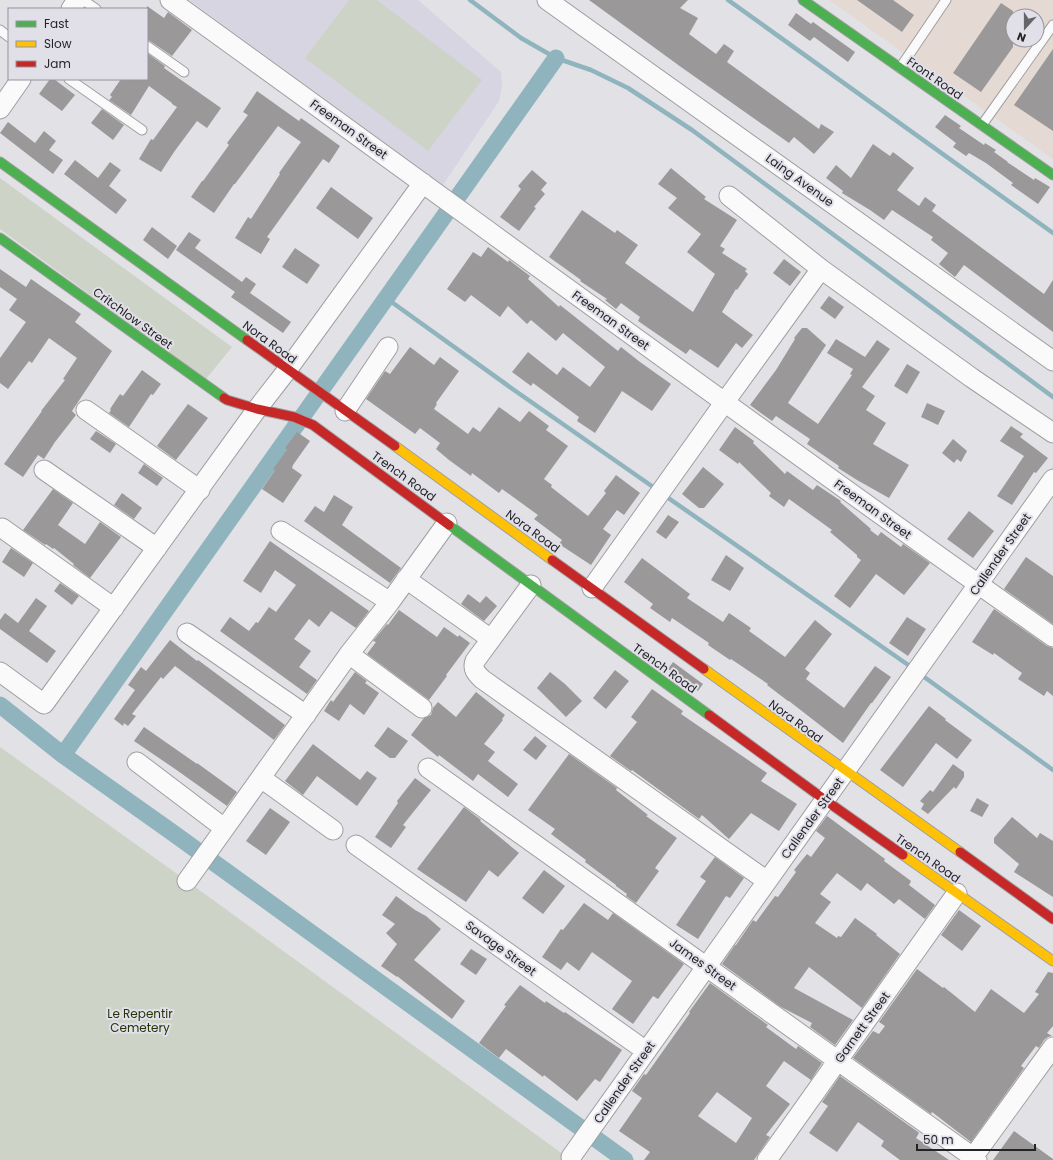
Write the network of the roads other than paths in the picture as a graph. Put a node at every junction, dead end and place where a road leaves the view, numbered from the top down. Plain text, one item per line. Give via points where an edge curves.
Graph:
1 (83, 0) edge
2 (170, 0) edge
3 (547, 0) edge
4 (803, 0) edge
5 (946, 0) edge
6 (95, 8) edge
7 (1053, 25) edge
8 (0, 30) edge
9 (8, 36) edge
10 (148, 47) edge
11 (900, 68) junction
12 (184, 72) dead end
13 (20, 80) edge
14 (70, 80) edge
15 (0, 109) edge
16 (982, 125) junction
17 (142, 130) dead end
18 (0, 162) edge
19 (1053, 175) edge
20 (423, 183) junction
21 (729, 196) dead end
22 (0, 238) edge
23 (821, 269) junction
24 (388, 347) dead end
25 (1053, 361) edge
26 (288, 369) junction
27 (724, 403) junction
28 (257, 409) junction
29 (86, 410) dead end
30 (345, 410) junction
31 (1053, 433) edge
32 (44, 470) dead end
33 (1053, 479) edge
34 (200, 490) junction
35 (447, 523) junction
36 (2, 528) dead end
37 (281, 531) dead end
38 (157, 548) junction
39 (406, 579) junction
40 (979, 584) junction
41 (531, 585) junction
42 (592, 588) junction
43 (390, 602) junction
44 (114, 608) junction
45 (187, 633) dead end
46 (1053, 637) edge
47 (491, 639) junction
48 (350, 654) junction
49 (0, 672) edge
50 (422, 708) dead end
51 (306, 715) junction
52 (136, 762) dead end
53 (428, 768) dead end
54 (846, 771) junction
55 (261, 778) junction
56 (825, 800) junction
57 (224, 828) junction
58 (333, 830) dead end
59 (356, 845) dead end
60 (187, 881) dead end
61 (767, 881) junction
62 (957, 893) junction
63 (1053, 919) edge
64 (1053, 961) edge
65 (706, 966) junction
66 (1053, 1046) edge
67 (646, 1051) junction
68 (838, 1060) junction
69 (573, 1153) dead end
70 (974, 1159) edge
71 (767, 1160) edge

1 - 6 lane
2 - 20 street, Freeman Street
3 - 25 street, Laing Avenue
4 - 11 street, Front Road
5 - 11 lane
7 - 16 lane
8 - 9 lane
10 - 12 lane
11 - 16 street, Front Road
13 - 15 street
14 - 17 lane
16 - 19 street, Front Road
18 - 26 street, Nora Road
20 - 26 street
20 - 27 street, Freeman Street
21 - 23 street
22 - 28 street, Critchlow Street via 227,400
23 - 27 street
23 - 31 street
24 - 30 street
26 - 28 street
26 - 30 street, Nora Road
27 - 40 street, Freeman Street
27 - 42 street
28 - 34 street
28 - 35 street, Trench Road via 294,417 314,425
29 - 34 street
30 - 42 street, Nora Road
32 - 38 street
33 - 40 street, Callender Street
34 - 38 street
35 - 39 street
35 - 41 street, Trench Road
36 - 44 street
37 - 43 street
38 - 44 street
39 - 43 street
39 - 47 street
40 - 46 street, Freeman Street
40 - 54 street, Callender Street
41 - 47 street
41 - 56 street, Trench Road
42 - 54 street, Nora Road
43 - 48 street
44 - 49 street via 44,704
45 - 51 street
47 - 61 street via 473,665 482,679
48 - 50 street
48 - 51 street
51 - 55 street
52 - 57 street
53 - 65 street, James Street
54 - 56 street, Callender Street
54 - 63 street, Nora Road
55 - 57 street
55 - 58 street
56 - 61 street, Callender Street
56 - 62 street, Trench Road
57 - 60 street
59 - 67 street, Savage Street
61 - 65 street, Callender Street
62 - 64 street, Trench Road
62 - 68 street, Garnett Street
65 - 67 street, Callender Street
65 - 68 street, James Street
66 - 70 street
67 - 69 street, Callender Street
68 - 70 street, James Street
68 - 71 street, Garnett Street

